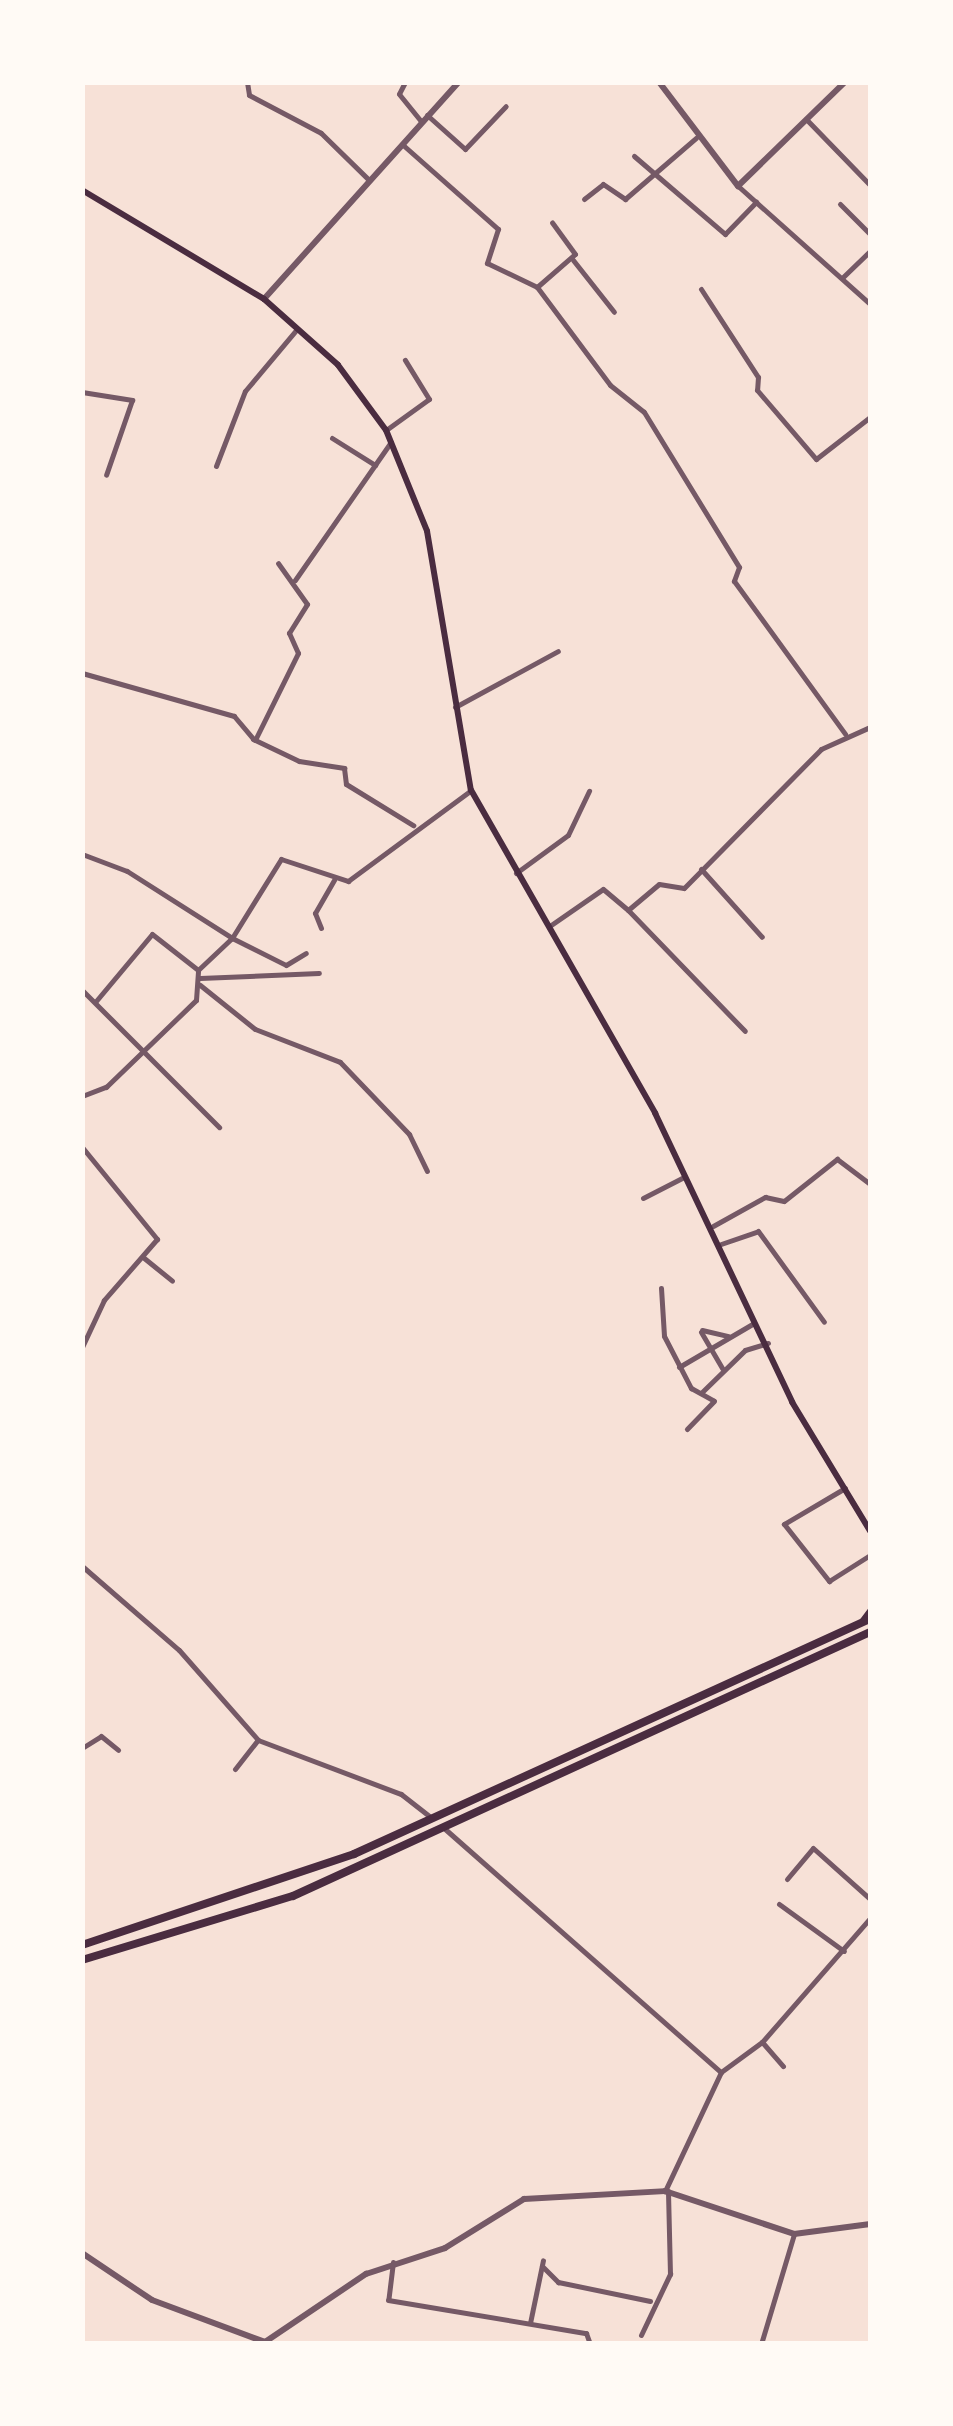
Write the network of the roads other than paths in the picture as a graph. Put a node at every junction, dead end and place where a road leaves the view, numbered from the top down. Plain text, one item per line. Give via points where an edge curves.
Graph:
1 (248, 82) edge
2 (405, 82) edge
3 (459, 82) edge
4 (659, 82) edge
5 (845, 82) edge
6 (506, 106) dead end
7 (425, 119) junction
8 (806, 120) junction
9 (696, 138) junction
10 (403, 145) junction
11 (634, 156) dead end
12 (649, 178) junction
13 (369, 180) junction
14 (870, 185) edge
15 (738, 186) junction
16 (82, 190) edge
17 (584, 198) dead end
18 (756, 202) junction
19 (840, 204) dead end
20 (552, 222) dead end
21 (870, 234) edge
22 (870, 251) edge
23 (573, 260) junction
24 (842, 278) junction
25 (537, 287) junction
26 (702, 289) dead end
27 (264, 299) junction
28 (870, 304) edge
29 (614, 312) dead end
30 (298, 328) junction
31 (405, 360) dead end
32 (82, 392) edge
33 (870, 417) edge
34 (386, 430) junction
35 (332, 438) dead end
36 (391, 442) junction
37 (216, 466) dead end
38 (375, 466) junction
39 (106, 475) dead end
40 (278, 564) dead end
41 (295, 580) junction
42 (558, 651) dead end
43 (82, 673) edge
44 (454, 708) junction
45 (870, 727) edge
46 (845, 734) junction
47 (255, 740) junction
48 (470, 790) junction
49 (590, 790) dead end
50 (414, 825) junction
51 (82, 854) edge
52 (701, 869) junction
53 (516, 873) junction
54 (334, 880) junction
55 (628, 910) junction
56 (552, 925) junction
57 (321, 928) dead end
58 (762, 936) dead end
59 (232, 938) junction
60 (306, 953) dead end
61 (319, 973) dead end
62 (200, 978) junction
63 (82, 990) edge
64 (96, 1001) junction
65 (745, 1031) dead end
66 (147, 1046) junction
67 (82, 1096) edge
68 (219, 1127) dead end
69 (82, 1147) edge
70 (427, 1172) dead end
71 (687, 1176) junction
72 (870, 1184) edge
73 (643, 1198) dead end
74 (713, 1226) junction
75 (721, 1244) junction
76 (144, 1258) junction
77 (172, 1281) dead end
78 (661, 1288) dead end
79 (757, 1322) junction
80 (824, 1322) dead end
81 (728, 1336) junction
82 (768, 1343) junction
83 (82, 1347) edge
84 (710, 1348) junction
85 (678, 1367) junction
86 (722, 1369) junction
87 (702, 1392) junction
88 (687, 1430) dead end
89 (846, 1488) junction
90 (870, 1530) edge
91 (870, 1556) edge
92 (82, 1566) edge
93 (870, 1611) edge
94 (870, 1619) edge
95 (860, 1624) junction
96 (869, 1633) edge
97 (659, 1719) junction
98 (665, 1729) junction
99 (258, 1740) junction
100 (82, 1748) edge
101 (118, 1750) dead end
102 (235, 1769) dead end
103 (434, 1820) junction
104 (444, 1830) junction
105 (787, 1879) dead end
106 (870, 1899) edge
107 (779, 1904) dead end
108 (870, 1918) edge
109 (82, 1945) edge
110 (844, 1952) junction
111 (82, 1960) edge
112 (762, 2042) junction
113 (783, 2066) dead end
114 (721, 2072) junction
115 (666, 2191) junction
116 (870, 2224) edge
117 (794, 2234) junction
118 (82, 2253) edge
119 (393, 2262) junction
120 (650, 2300) junction
121 (530, 2323) junction
122 (641, 2336) dead end
123 (265, 2343) edge
124 (590, 2344) edge
125 (760, 2344) edge

1 - 13 street via 248,95 321,133
2 - 7 street via 399,94
3 - 7 street
4 - 9 street
5 - 8 street
6 - 7 street via 464,149
7 - 10 street
8 - 14 street
8 - 15 street
9 - 12 street
9 - 15 street
10 - 13 street
10 - 25 street via 498,229 487,263
11 - 12 street
12 - 17 street via 622,200 603,184
12 - 18 street via 725,234
13 - 27 street
15 - 18 street
16 - 27 main road
18 - 24 street
19 - 21 street
20 - 23 street via 574,247
22 - 24 street
23 - 25 street
23 - 29 street
24 - 28 street
25 - 46 street via 610,385 644,412 740,567 734,581
26 - 33 street via 758,376 757,390 816,459
27 - 30 main road
30 - 34 main road
30 - 37 street via 244,390
31 - 34 street via 429,399
32 - 39 street via 134,404
34 - 36 main road
35 - 38 street
36 - 38 street
36 - 44 main road via 427,531
38 - 41 street
40 - 41 street
41 - 47 street via 307,604 289,635 298,652
42 - 44 street
43 - 47 street via 216,708
44 - 48 main road
45 - 46 street
46 - 52 street
47 - 50 street via 344,768 346,784
48 - 50 street
48 - 53 main road
49 - 53 street via 568,835
50 - 54 street via 352,878
51 - 59 street via 127,871
52 - 55 street via 684,888 660,884
52 - 58 street
53 - 56 main road
54 - 57 street via 315,913
54 - 59 street via 281,859
55 - 56 street via 603,889
55 - 65 street
56 - 71 main road
59 - 60 street via 286,965
59 - 62 street
61 - 62 street
62 - 64 street via 152,934
62 - 66 street
62 - 70 street via 242,1022 340,1062 409,1134
63 - 64 street
64 - 66 street
66 - 67 street via 106,1087
66 - 68 street
69 - 76 street via 152,1226 156,1239
71 - 73 street
71 - 74 main road
72 - 74 street via 838,1159 784,1201 765,1197
74 - 75 main road
75 - 79 main road
75 - 80 street via 758,1231
76 - 77 street
76 - 83 street via 104,1300
78 - 85 street via 662,1327
79 - 81 street
79 - 82 main road
81 - 84 street
81 - 84 street via 701,1330
82 - 86 street
82 - 89 main road
84 - 85 street
84 - 86 street
85 - 87 street
86 - 87 street
87 - 88 street via 714,1404
89 - 90 main road
89 - 91 street via 791,1513 785,1526 832,1582
92 - 99 street via 179,1650
93 - 95 main road
94 - 95 main road
95 - 97 main road
96 - 98 main road
97 - 98 main road
97 - 103 main road
98 - 104 main road
99 - 102 street
99 - 103 street via 401,1794
100 - 101 street via 101,1736
103 - 109 main road via 288,1880
104 - 111 main road via 293,1896
104 - 114 street
105 - 106 street via 813,1848
107 - 110 street
108 - 110 street
110 - 112 street
112 - 113 street
112 - 114 street
114 - 115 street
115 - 117 street
115 - 119 street via 524,2199 445,2248
115 - 120 street via 670,2274 663,2300
116 - 117 street
117 - 125 street
118 - 123 street via 152,2300
119 - 121 street via 388,2300
119 - 123 street
120 - 121 street via 558,2282 543,2263
120 - 122 street
121 - 124 street via 590,2334

